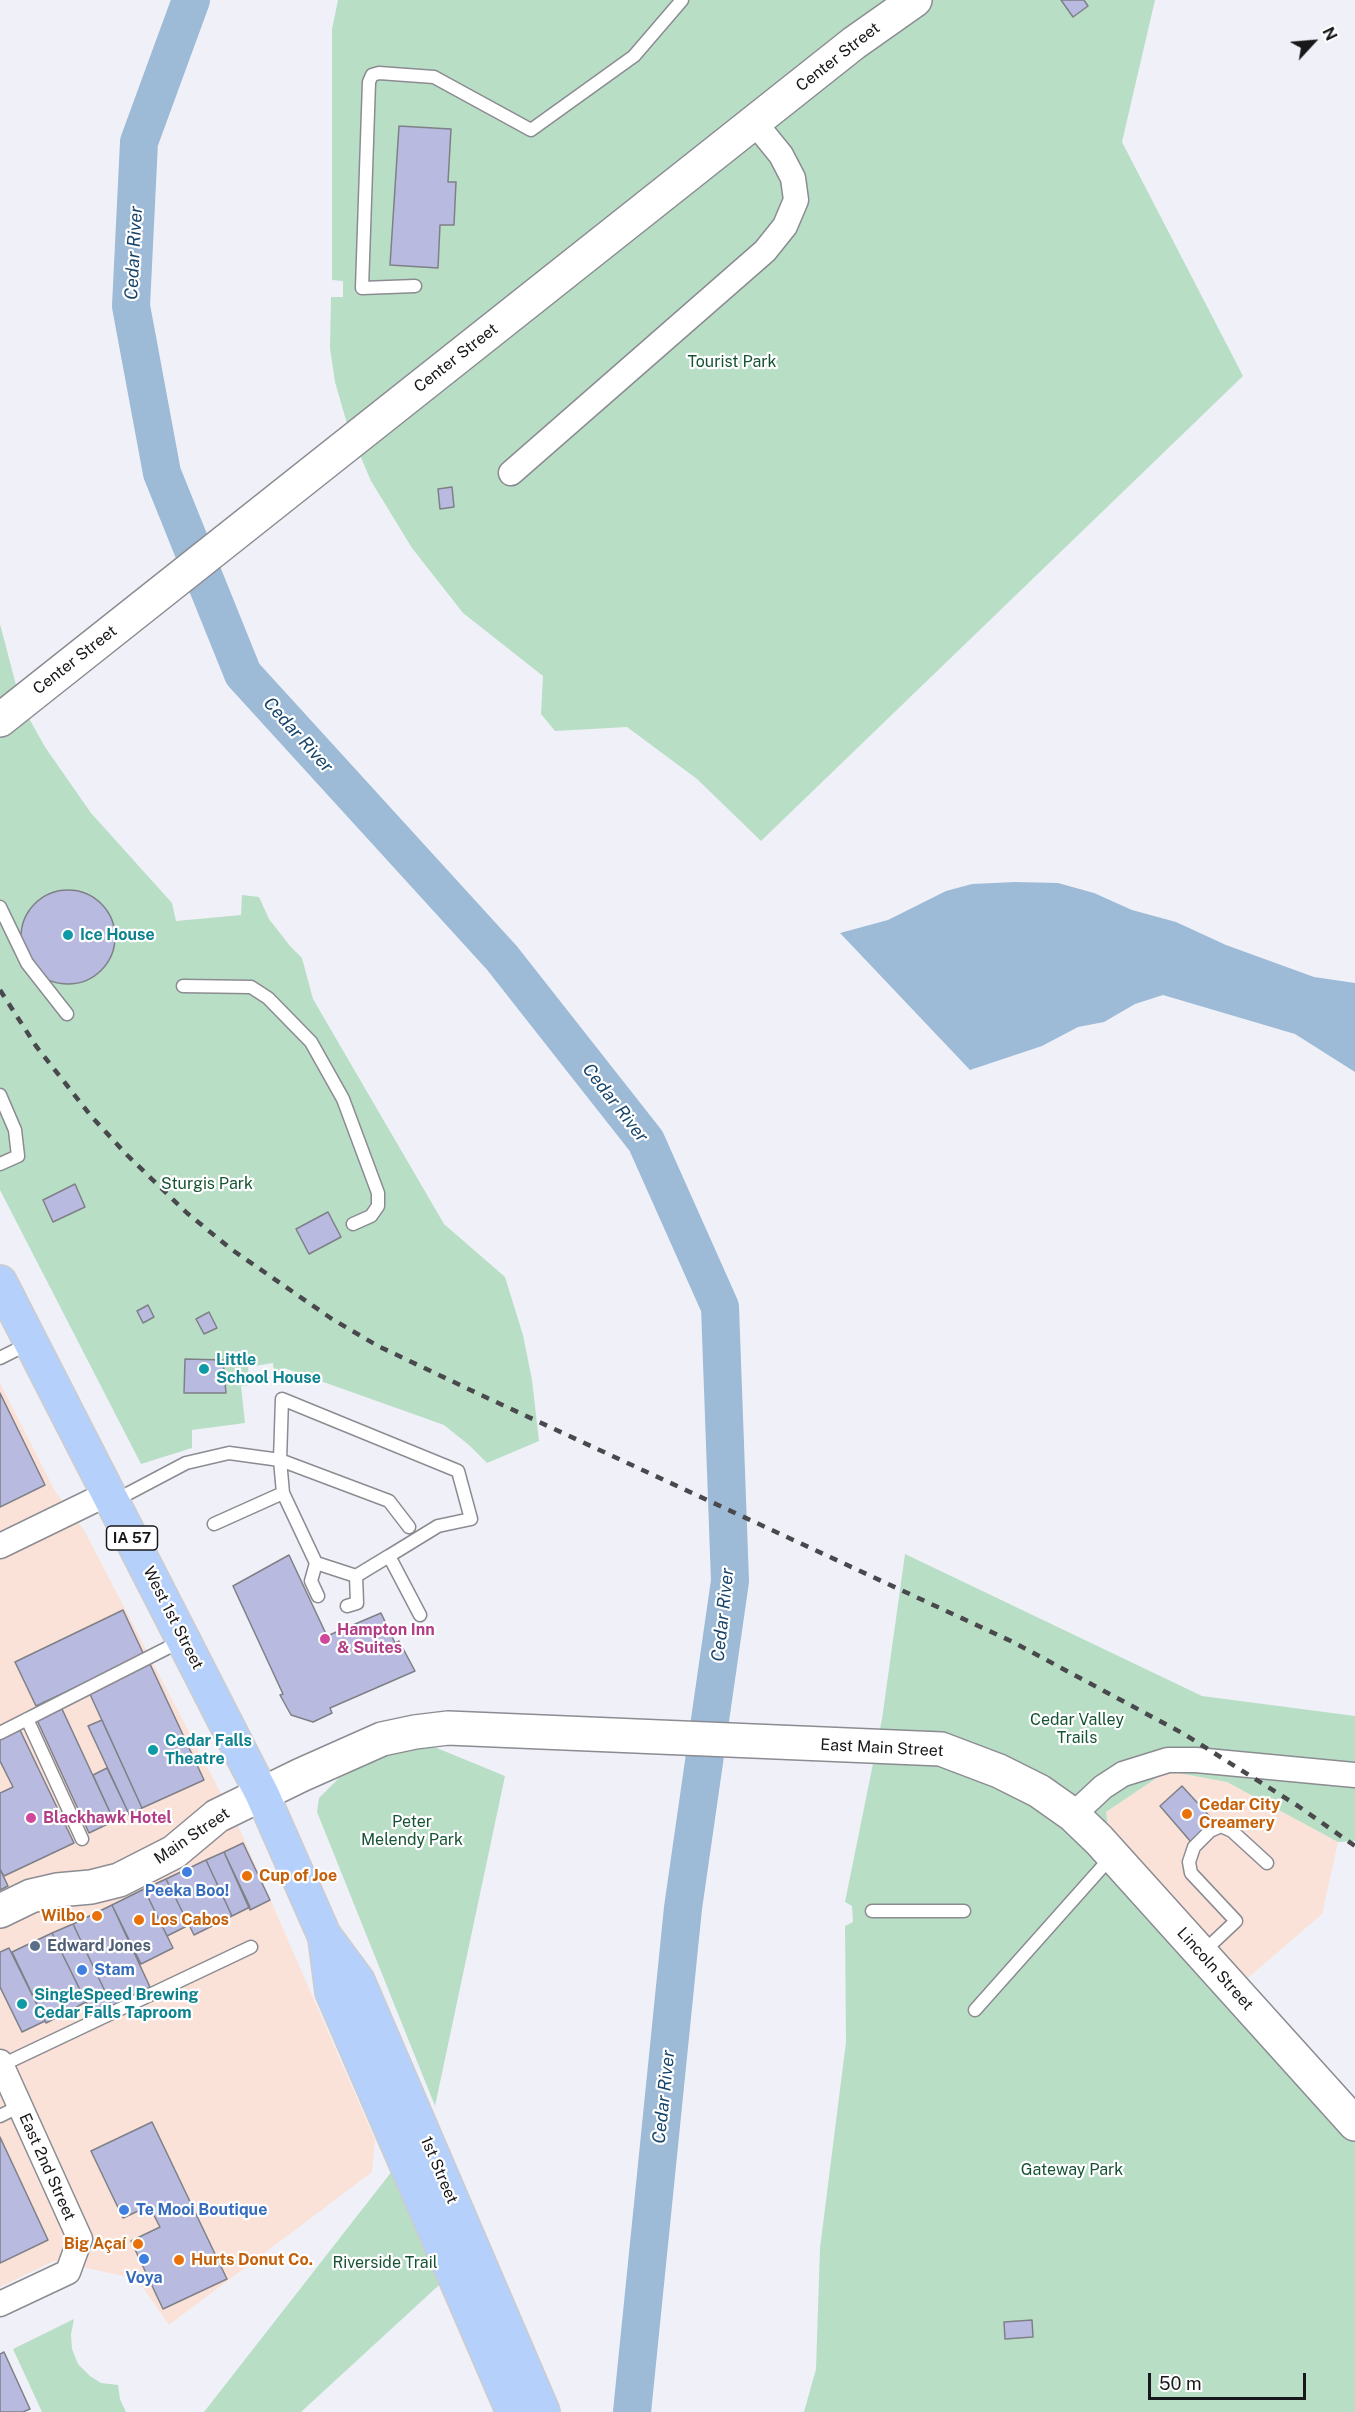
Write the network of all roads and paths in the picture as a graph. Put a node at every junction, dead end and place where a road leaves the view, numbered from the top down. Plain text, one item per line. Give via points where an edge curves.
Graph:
1 (682, 0) edge
2 (915, 0) edge
3 (755, 123) junction
4 (415, 286) dead end
5 (511, 473) dead end
6 (0, 720) edge
7 (0, 908) edge
8 (183, 986) dead end
9 (67, 1014) dead end
10 (0, 1095) edge
11 (0, 1164) edge
12 (353, 1224) dead end
13 (0, 1282) edge
14 (31, 1343) junction
15 (0, 1358) edge
16 (280, 1460) junction
17 (283, 1493) junction
18 (111, 1497) junction
19 (214, 1524) dead end
20 (409, 1527) dead end
21 (0, 1546) edge
22 (389, 1556) junction
23 (316, 1563) junction
24 (356, 1576) junction
25 (318, 1596) dead end
26 (347, 1606) dead end
27 (420, 1615) dead end
28 (184, 1640) junction
29 (27, 1719) junction
30 (448, 1728) joint
31 (0, 1733) edge
32 (1355, 1774) edge
33 (262, 1794) junction
34 (1073, 1815) junction
35 (82, 1839) dead end
36 (1113, 1855) junction
37 (1267, 1863) dead end
38 (0, 1911) edge
39 (872, 1911) dead end
40 (964, 1911) dead end
41 (251, 1947) dead end
42 (1202, 1954) junction
43 (975, 2010) dead end
44 (1, 2063) edge
45 (10, 2111) edge
46 (1355, 2124) edge
47 (414, 2148) junction
48 (0, 2304) edge
49 (513, 2412) edge
50 (543, 2412) edge

1 - 4 lane via 634,56 531,130 434,77 372,75 357,288
2 - 3 main road, Center Street via 854,43
3 - 5 street via 781,155 793,178 796,200 785,226 765,251
3 - 6 main road, Center Street
7 - 9 lane via 27,963
8 - 12 lane via 251,987 268,998 311,1042 343,1099 378,1193 378,1206 372,1216
10 - 11 lane via 15,1130 18,1156
13 - 14 main road, West 1st Street / IA 57
14 - 15 lane
14 - 18 main road, West 1st Street / IA 57
16 - 17 lane
16 - 18 lane via 229,1453 186,1463
16 - 20 lane via 389,1501
16 - 22 lane via 282,1399 458,1471 471,1520 438,1526
17 - 19 lane
17 - 23 lane
18 - 21 street
18 - 28 main road, West 1st Street / IA 57
22 - 24 lane
22 - 27 lane
23 - 24 lane
23 - 25 lane via 311,1581
24 - 26 lane via 357,1603
28 - 29 lane
28 - 33 main road, West 1st Street / IA 57
29 - 31 lane
29 - 35 lane
30 - 33 main road, Main Street via 382,1739
30 - 34 main road, East Main Street via 941,1749 999,1770
32 - 34 street via 1168,1760 1123,1774
33 - 38 main road, Main Street via 217,1816 174,1852 119,1880 31,1896
33 - 47 main road, 1st Street via 324,1935 332,1992
34 - 36 main road, Lincoln Street
36 - 42 main road, Lincoln Street
36 - 43 lane
37 - 42 lane via 1221,1826 1194,1847 1189,1862 1191,1873 1236,1921
39 - 40 lane
41 - 44 lane
42 - 46 main road, Lincoln Street
44 - 45 street, East 2nd Street
45 - 48 street, East 2nd Street via 81,2239 68,2272
47 - 49 main road, 1st Street
47 - 50 main road, 1st Street

